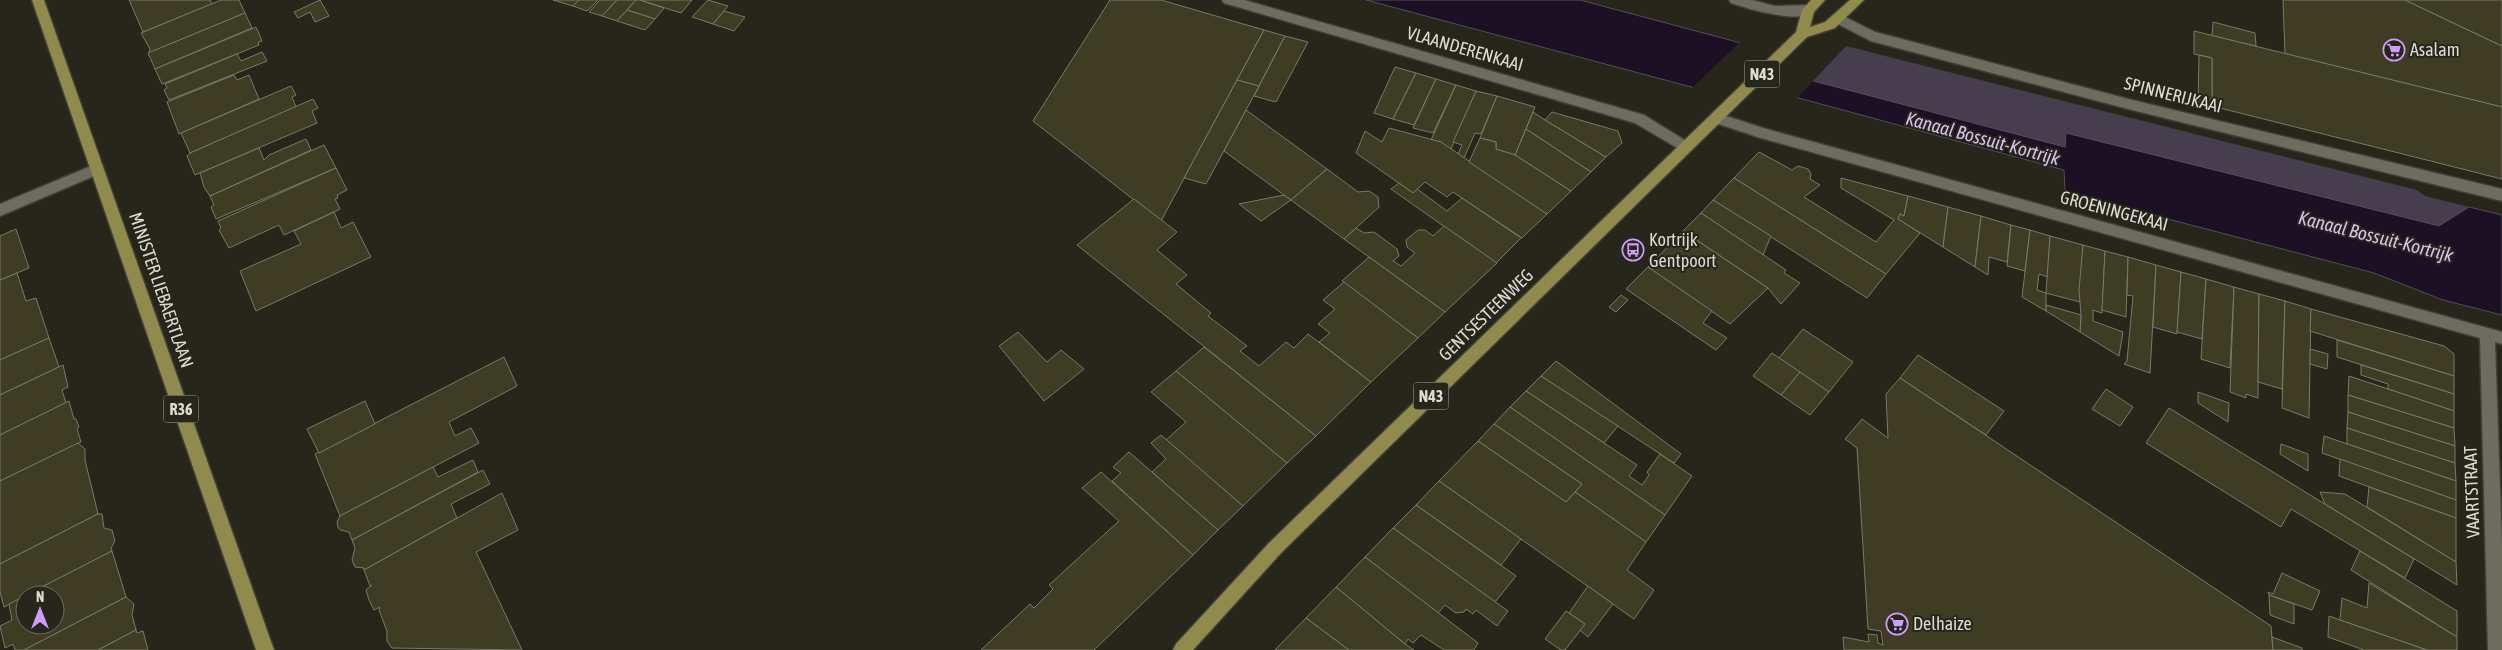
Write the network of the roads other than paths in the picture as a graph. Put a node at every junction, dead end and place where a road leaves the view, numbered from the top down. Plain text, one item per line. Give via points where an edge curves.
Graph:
1 (38, 0) edge
2 (1228, 0) edge
3 (1734, 0) edge
4 (1819, 0) edge
5 (1858, 0) edge
6 (1808, 10) junction
7 (1839, 19) junction
8 (1802, 34) junction
9 (1719, 115) junction
10 (1686, 148) junction
11 (96, 168) junction
12 (2502, 195) edge
13 (0, 210) edge
14 (2494, 336) edge
15 (265, 650) edge
16 (1182, 650) edge
17 (2497, 650) edge

1 - 11 main road, MINISTER LIEBAERTLAAN / R36
2 - 10 street, VLAANDERENKAAI via 1639,119
3 - 6 street via 1775,11
4 - 6 main road
5 - 7 main road, GENTSESTEENWEG / N43
6 - 8 main road
7 - 8 main road, GENTSESTEENWEG / N43
7 - 12 street, SPINNERIJKAAI via 1880,39 2132,105
8 - 9 main road, GENTSESTEENWEG / N43
9 - 10 main road, GENTSESTEENWEG / N43
9 - 14 street, GROENINGEKAAI via 1761,132
10 - 16 main road, GENTSESTEENWEG / N43 via 1275,548
11 - 13 street
11 - 15 main road, MINISTER LIEBAERTLAAN / R36
14 - 17 street, VAARTSTRAAT

